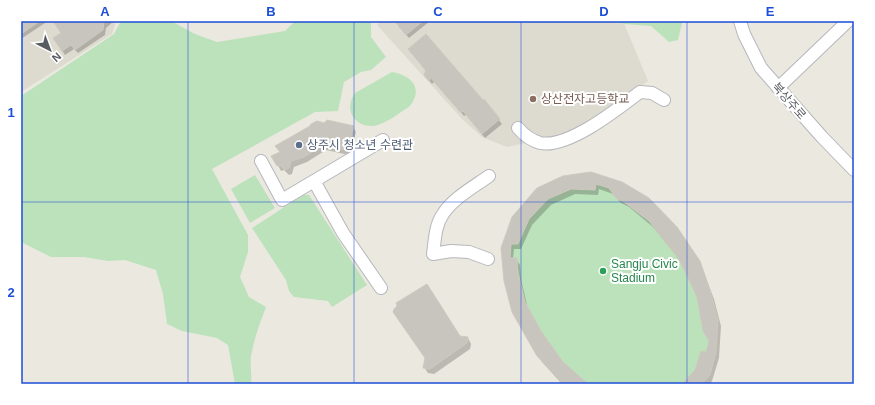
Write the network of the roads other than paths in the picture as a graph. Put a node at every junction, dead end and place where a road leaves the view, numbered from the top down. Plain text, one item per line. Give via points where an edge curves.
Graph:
1 (740, 21) edge
2 (848, 21) edge
3 (778, 88) junction
4 (664, 100) dead end
5 (518, 128) dead end
6 (383, 140) dead end
7 (261, 161) dead end
8 (854, 170) edge
9 (489, 176) dead end
10 (314, 181) junction
11 (488, 259) dead end
12 (382, 288) dead end

1 - 3 street, 북상주로 via 761,68
2 - 3 street
3 - 8 street, 북상주로
4 - 5 street via 652,93 640,92 600,121 563,141 541,143 525,136
6 - 10 street
7 - 10 street via 282,200
9 - 11 street via 443,213 436,230 433,254 469,252
10 - 12 street via 343,233

